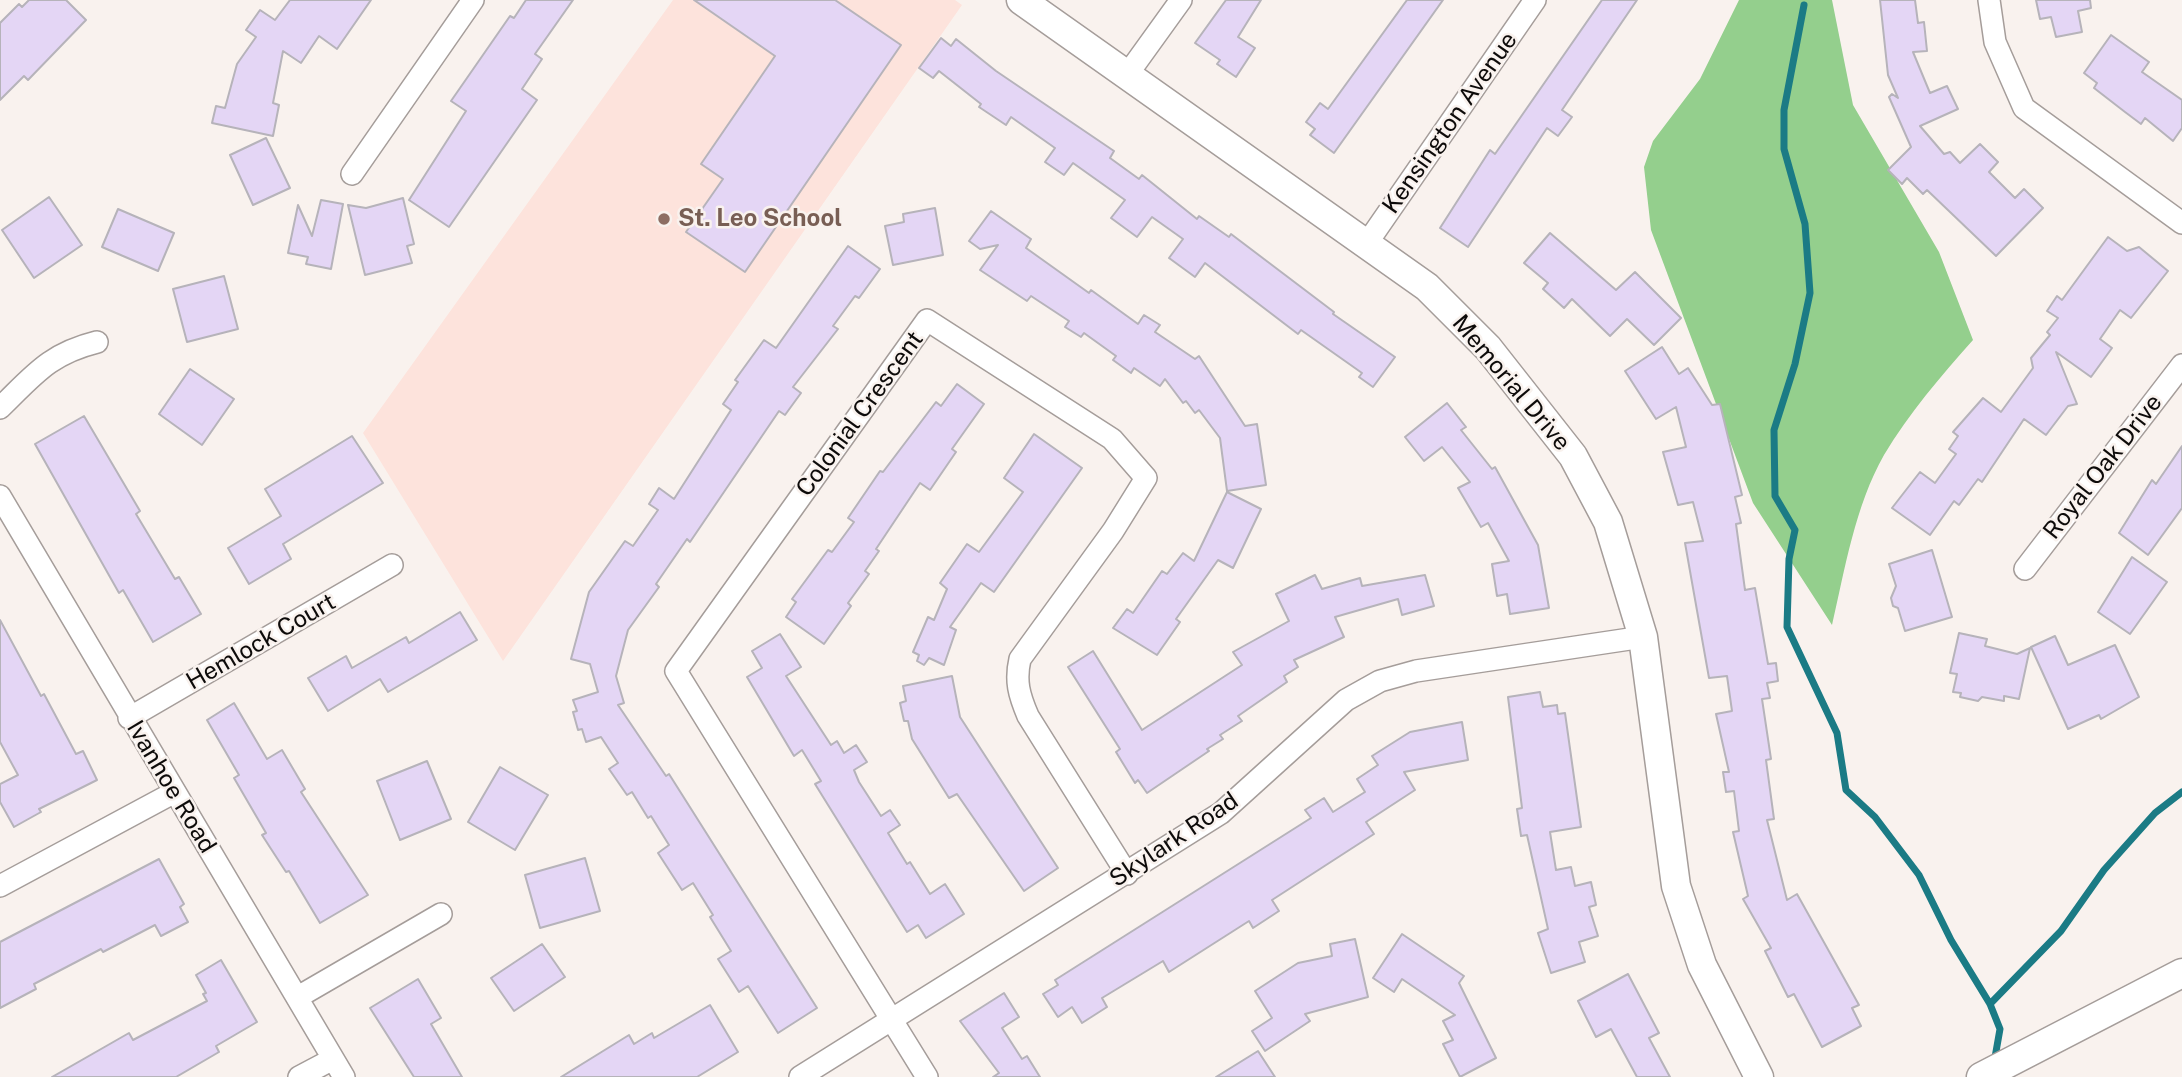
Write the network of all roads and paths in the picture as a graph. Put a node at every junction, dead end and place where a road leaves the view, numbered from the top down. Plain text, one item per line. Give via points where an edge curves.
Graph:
1 (473, 0) edge
2 (1021, 0) edge
3 (1181, 0) edge
4 (1535, 0) edge
5 (1989, 0) edge
6 (1127, 75) junction
7 (352, 174) dead end
8 (2179, 214) edge
9 (1365, 246) junction
10 (97, 342) dead end
11 (2182, 365) edge
12 (0, 408) edge
13 (0, 496) edge
14 (392, 565) dead end
15 (2025, 569) dead end
16 (1643, 637) junction
17 (129, 718) junction
18 (173, 793) junction
19 (1127, 874) junction
20 (0, 886) edge
21 (441, 915) dead end
22 (2182, 973) edge
23 (298, 997) junction
24 (892, 1022) junction
25 (339, 1068) edge
26 (299, 1077) edge
27 (800, 1077) edge
28 (927, 1077) edge
29 (1759, 1077) edge
30 (1980, 1077) edge

1 - 7 street
2 - 6 main road, Memorial Drive
3 - 6 street
4 - 9 street, Kensington Avenue
5 - 8 street via 1995,43 2024,108
6 - 9 main road, Memorial Drive
9 - 16 main road, Memorial Drive via 1427,287 1488,348 1573,456 1608,522
10 - 12 street via 72,348 49,361
11 - 15 street, Royal Oak Drive
13 - 17 street, Ivanhoe Road
14 - 17 street, Hemlock Court
16 - 19 street, Skylark Road via 1416,671 1380,681 1346,701 1222,813
16 - 29 main road, Memorial Drive via 1676,886 1702,965
17 - 18 street, Ivanhoe Road
18 - 20 street
18 - 23 street, Ivanhoe Road
19 - 24 street, Skylark Road
19 - 24 street, Colonial Crescent via 1028,716 1016,676 1020,659 1146,478 1112,439 928,320 676,671
21 - 23 street
22 - 30 main road
23 - 25 street, Ivanhoe Road
24 - 27 street, Skylark Road
24 - 28 street
25 - 26 street

